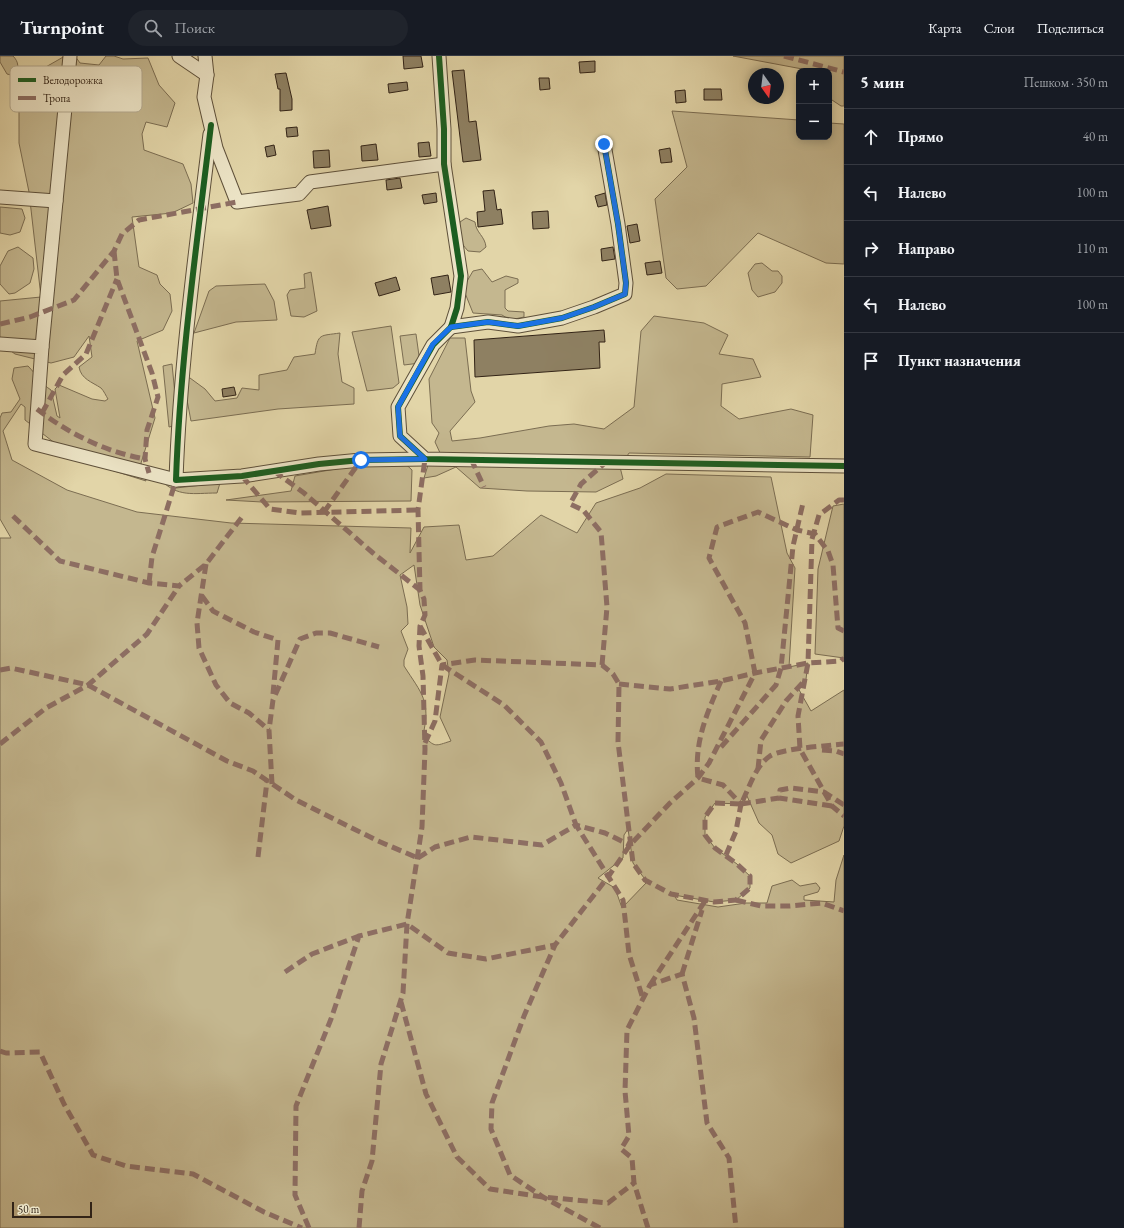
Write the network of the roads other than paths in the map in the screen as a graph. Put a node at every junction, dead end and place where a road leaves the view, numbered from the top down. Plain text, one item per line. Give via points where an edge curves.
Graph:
1 (70, 56) edge
2 (179, 56) edge
3 (205, 56) edge
4 (439, 56) edge
5 (69, 66) edge
6 (206, 75) junction
7 (65, 112) edge
8 (210, 125) junction
9 (604, 144) dead end
10 (444, 164) junction
11 (0, 197) edge
12 (56, 201) junction
13 (451, 327) junction
14 (0, 344) edge
15 (42, 347) junction
16 (425, 459) junction
17 (844, 466) edge
18 (176, 480) junction

1 - 5 street
2 - 6 street
3 - 6 street
4 - 10 street
6 - 8 street via 204,97
7 - 12 street
8 - 10 street via 237,202 299,194 310,182
8 - 18 street via 185,349
9 - 13 street via 618,224 626,283 625,294 555,319 518,326 488,322
10 - 13 street via 461,276 457,308
11 - 12 street
12 - 15 street
13 - 16 street via 433,344 398,407 400,436
14 - 15 street
15 - 18 street via 35,444
16 - 17 street
16 - 18 street via 361,460 242,476

